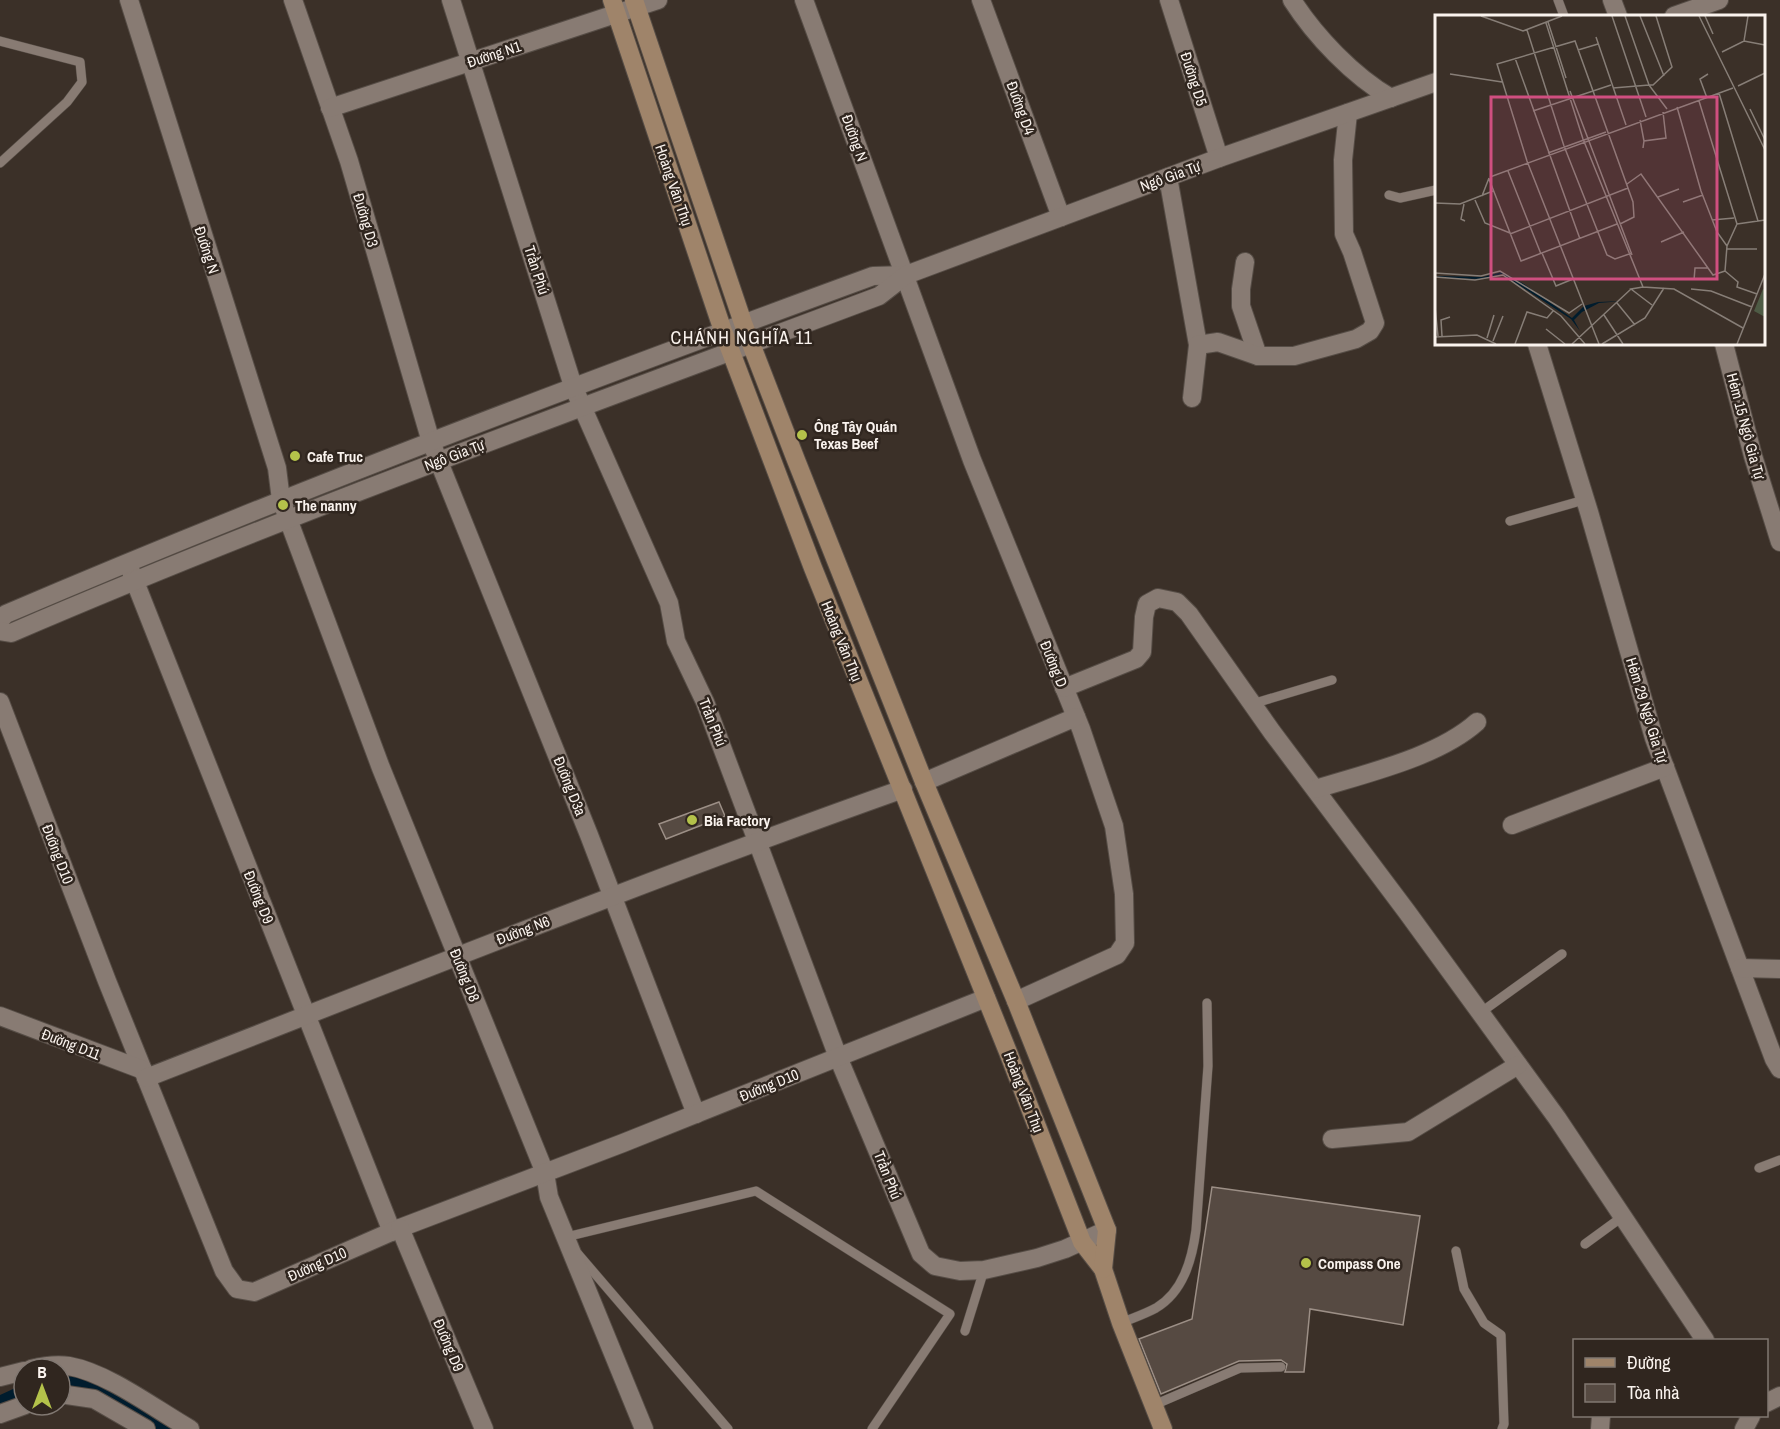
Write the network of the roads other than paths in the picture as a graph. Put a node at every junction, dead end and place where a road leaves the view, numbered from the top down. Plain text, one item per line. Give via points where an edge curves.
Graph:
1 (129, 0) edge
2 (293, 0) edge
3 (451, 0) edge
4 (658, 0) edge
5 (804, 0) edge
6 (981, 0) edge
7 (1169, 0) edge
8 (1292, 0) edge
9 (1558, 0) edge
10 (1612, 0) edge
11 (1719, 0) edge
12 (635, 4) edge
13 (1694, 5) edge
14 (614, 7) edge
15 (1564, 15) edge
16 (1618, 15) edge
17 (1676, 15) edge
18 (0, 41) edge
19 (471, 61) junction
20 (1435, 83) edge
21 (1390, 98) junction
22 (330, 108) junction
23 (1348, 113) junction
24 (674, 118) junction
25 (654, 126) junction
26 (1219, 158) junction
27 (0, 163) edge
28 (1168, 177) junction
29 (1435, 190) edge
30 (1389, 195) dead end
31 (703, 204) junction
32 (682, 211) junction
33 (1061, 217) junction
34 (1245, 262) dead end
35 (906, 275) junction
36 (743, 323) junction
37 (723, 331) junction
38 (751, 344) junction
39 (1198, 345) junction
40 (1537, 345) edge
41 (1724, 345) edge
42 (731, 351) junction
43 (1258, 356) junction
44 (573, 386) junction
45 (1192, 398) dead end
46 (582, 406) junction
47 (431, 442) junction
48 (796, 460) junction
49 (439, 461) junction
50 (775, 467) junction
51 (281, 500) junction
52 (1584, 500) junction
53 (289, 519) junction
54 (1510, 521) dead end
55 (1780, 542) edge
56 (835, 558) junction
57 (127, 562) junction
58 (813, 568) junction
59 (134, 580) junction
60 (0, 620) edge
61 (0, 631) edge
62 (874, 656) junction
63 (852, 667) junction
64 (1332, 680) dead end
65 (1064, 688) junction
66 (0, 702) edge
67 (1252, 704) junction
68 (1076, 717) junction
69 (1478, 722) dead end
70 (7, 745) edge
71 (1665, 767) junction
72 (924, 782) junction
73 (903, 789) junction
74 (1316, 789) junction
75 (1512, 825) dead end
76 (758, 841) junction
77 (612, 896) junction
78 (976, 910) junction
79 (956, 920) junction
80 (1562, 954) dead end
81 (457, 955) junction
82 (1740, 968) junction
83 (1780, 969) edge
84 (987, 998) junction
85 (1016, 1001) junction
86 (1207, 1003) dead end
87 (1480, 1013) junction
88 (0, 1016) edge
89 (306, 1016) junction
90 (1032, 1043) junction
91 (1008, 1052) junction
92 (838, 1057) junction
93 (1518, 1065) junction
94 (1780, 1069) edge
95 (145, 1074) junction
96 (696, 1114) junction
97 (1332, 1139) dead end
98 (1780, 1160) edge
99 (1759, 1168) dead end
100 (545, 1173) junction
101 (1622, 1217) junction
102 (396, 1230) junction
103 (1107, 1230) junction
104 (566, 1239) junction
105 (1082, 1242) junction
106 (1585, 1244) dead end
107 (1456, 1251) dead end
108 (1103, 1269) junction
109 (984, 1270) junction
110 (1121, 1323) junction
111 (965, 1331) dead end
112 (1704, 1339) edge
113 (1281, 1366) dead end
114 (72, 1367) edge
115 (72, 1396) edge
116 (1154, 1405) junction
117 (147, 1429) edge
118 (189, 1429) edge
119 (484, 1429) edge
120 (644, 1429) edge
121 (728, 1429) edge
122 (872, 1429) edge
123 (1163, 1429) edge
124 (1502, 1429) edge

1 - 51 street, Đường N via 277,468
2 - 22 street, Đường D3
3 - 19 street, Trần Phú
4 - 12 street, Đường N1
5 - 35 street, Đường N
6 - 33 street, Đường D4
7 - 26 street, Đường D5
8 - 21 street via 1307,23 1334,51
9 - 15 lane
10 - 16 street
11 - 13 street
12 - 14 street, Đường N1
12 - 24 street, Hoàng Văn Thụ
13 - 17 street
14 - 19 street, Đường N1
14 - 25 street, Hoàng Văn Thụ
18 - 27 lane via 80,62 82,82 67,102
19 - 22 street, Đường N1
19 - 44 street, Trần Phú
20 - 21 street, Ngô Gia Tự
21 - 23 street, Ngô Gia Tự
22 - 47 street, Đường D3
23 - 26 street, Ngô Gia Tự
23 - 43 street via 1342,160 1344,234 1376,323 1356,339 1294,356
24 - 25 street
24 - 31 street, Hoàng Văn Thụ
25 - 32 street, Hoàng Văn Thụ
26 - 28 street, Ngô Gia Tự
28 - 33 street, Ngô Gia Tự
28 - 39 street
29 - 30 lane via 1400,198
31 - 32 street
31 - 36 street, Hoàng Văn Thụ
32 - 37 street, Hoàng Văn Thụ
33 - 35 street, Ngô Gia Tự
34 - 43 street via 1240,306
35 - 36 street, Ngô Gia Tự via 873,276
35 - 38 street, Ngô Gia Tự via 879,296
35 - 65 street, Đường D via 972,460
36 - 37 street, Ngô Gia Tự
36 - 38 street, Hoàng Văn Thụ
37 - 42 street, Hoàng Văn Thụ
37 - 44 street, Ngô Gia Tự
38 - 42 street, Ngô Gia Tự
38 - 48 street, Hoàng Văn Thụ
39 - 43 street via 1218,342
39 - 45 street
40 - 52 street, Hẻm 29 Ngô Gia Tự
41 - 55 street, Hẻm 15 Ngô Gia Tự
42 - 46 street, Ngô Gia Tự
42 - 50 street, Hoàng Văn Thụ
44 - 46 street, Trần Phú
44 - 47 street, Ngô Gia Tự
46 - 49 street, Ngô Gia Tự
46 - 76 street, Trần Phú via 669,603 676,641 705,702
47 - 49 street, Đường D3
47 - 51 street, Ngô Gia Tự
48 - 50 street
48 - 56 street, Hoàng Văn Thụ
49 - 53 street, Ngô Gia Tự
49 - 77 street, Đường D3a
50 - 58 street, Hoàng Văn Thụ
51 - 53 street, Đường N
51 - 57 street, Ngô Gia Tự
52 - 54 lane
52 - 71 street, Hẻm 29 Ngô Gia Tự
53 - 59 street, Ngô Gia Tự
53 - 81 street, Đường D8 via 381,768
56 - 58 street
56 - 62 street, Hoàng Văn Thụ
57 - 59 street, Đường D9
57 - 60 street, Ngô Gia Tự
58 - 63 street, Hoàng Văn Thụ
59 - 61 street, Ngô Gia Tự via 11,633
59 - 89 street, Đường D9
62 - 63 street
62 - 72 street, Hoàng Văn Thụ
63 - 73 street, Hoàng Văn Thụ
64 - 67 lane
65 - 67 street via 1136,659 1142,652 1147,604 1158,598 1177,602 1188,614
65 - 68 street, Đường D
66 - 70 street, Đường D10
67 - 74 street
68 - 72 street
68 - 85 street, Đường D via 1114,826 1124,894 1125,943 1117,955
69 - 74 street via 1424,755
70 - 95 street, Đường D10
71 - 75 street
71 - 82 street, Hẻm 29 Ngô Gia Tự
72 - 73 street
72 - 78 street, Hoàng Văn Thụ
73 - 76 street, Đường N6
73 - 79 street, Hoàng Văn Thụ
74 - 87 street
76 - 77 street, Đường N6
76 - 92 street, Trần Phú
77 - 81 street, Đường N6
77 - 96 street, Đường D3a
78 - 79 street
78 - 85 street, Hoàng Văn Thụ
79 - 84 street, Hoàng Văn Thụ
80 - 87 lane
81 - 89 street, Đường N6
81 - 100 street, Đường D8
82 - 83 street
82 - 94 street, Hẻm 29 Ngô Gia Tự
84 - 91 street, Hoàng Văn Thụ
84 - 92 street, Đường D10
85 - 90 street, Hoàng Văn Thụ
86 - 110 lane via 1208,1066 1192,1257 1184,1277 1165,1302
87 - 93 street
88 - 95 street, Đường D11
89 - 95 street, Đường N6
89 - 102 street, Đường D9
90 - 91 street
90 - 103 street, Hoàng Văn Thụ
91 - 105 street, Hoàng Văn Thụ
92 - 96 street, Đường D10
92 - 109 street, Trần Phú via 921,1254 942,1268
93 - 97 street via 1408,1132
93 - 101 street
95 - 102 street, Đường D10 via 224,1271 237,1289 254,1292
96 - 100 street, Đường D10
98 - 99 lane
100 - 102 street, Đường D10
100 - 104 street, Đường D8 via 549,1197
101 - 106 lane
101 - 112 street
102 - 119 street, Đường D9
103 - 105 street, Trần Phú
103 - 108 street, Hoàng Văn Thụ
104 - 120 street, Đường D8
104 - 121 lane
104 - 122 lane via 756,1191 766,1197 950,1314
105 - 108 street, Hoàng Văn Thụ
105 - 109 street, Trần Phú via 1037,1258
107 - 124 lane via 1464,1289 1484,1323 1500,1335
108 - 110 street, Hoàng Văn Thụ
109 - 111 lane
110 - 116 street, Hoàng Văn Thụ
113 - 116 lane via 1240,1368
114 - 118 street via 125,1389
115 - 117 street via 94,1399
116 - 123 street, Hoàng Văn Thụ

